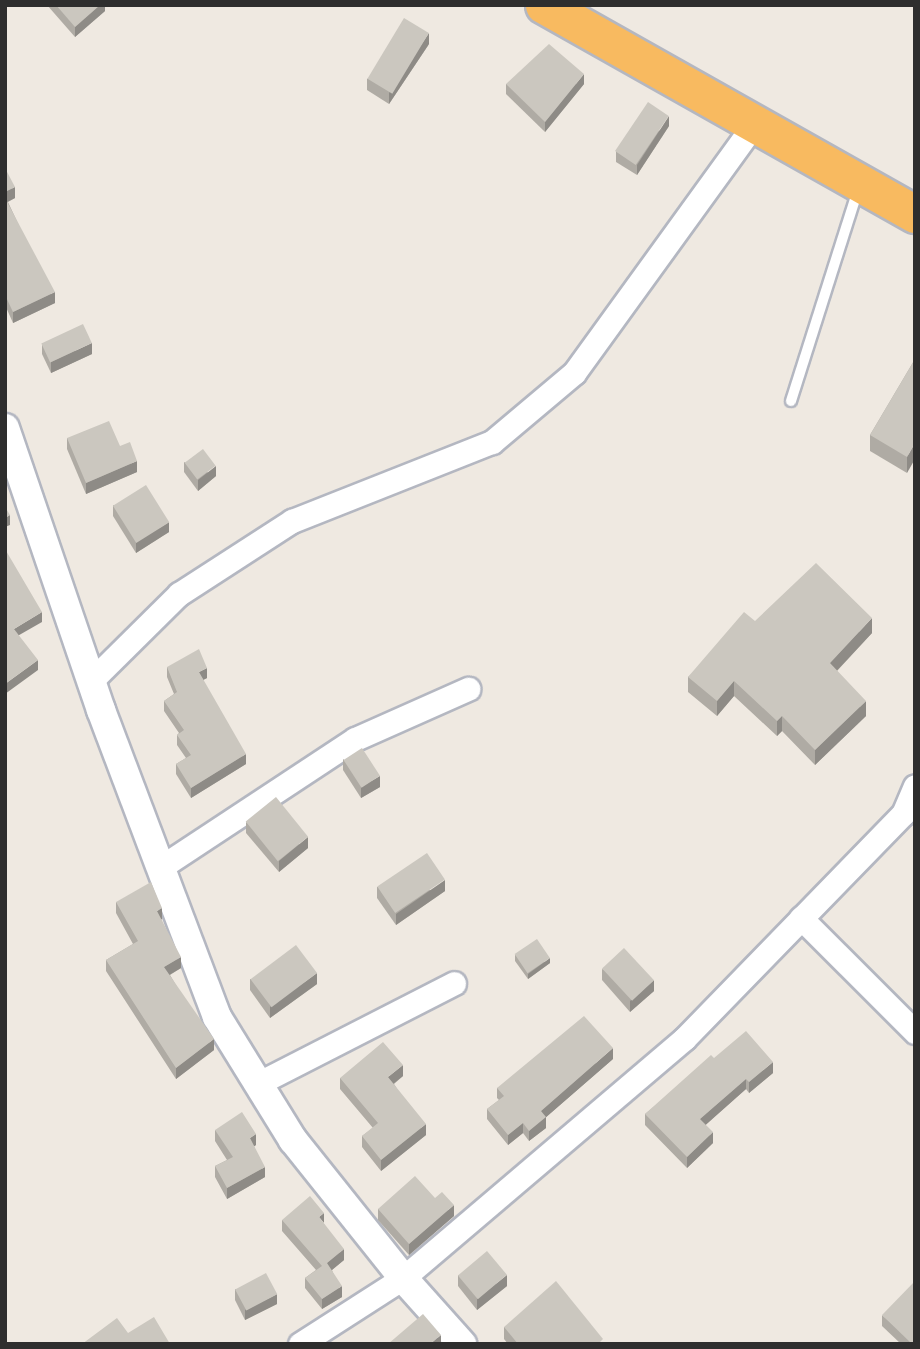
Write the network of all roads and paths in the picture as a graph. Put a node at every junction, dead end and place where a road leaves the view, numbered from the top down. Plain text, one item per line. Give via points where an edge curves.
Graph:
1 (544, 5) edge
2 (754, 124) junction
3 (860, 183) junction
4 (915, 214) edge
5 (791, 401) dead end
6 (5, 428) edge
7 (92, 681) junction
8 (468, 689) dead end
9 (915, 786) edge
10 (909, 819) edge
11 (161, 867) junction
12 (801, 918) junction
13 (454, 984) dead end
14 (915, 1032) edge
15 (258, 1083) junction
16 (402, 1278) junction
17 (300, 1344) edge
18 (462, 1344) edge

1 - 2 highway
2 - 3 highway
2 - 7 street via 574,373 492,442 292,522 179,594
3 - 4 highway
3 - 5 lane
6 - 7 street
7 - 11 street
8 - 11 street via 355,739
9 - 10 street
10 - 12 street
11 - 15 street via 218,1017
12 - 14 street
12 - 16 street via 684,1039
13 - 15 street
15 - 16 street via 293,1140
16 - 17 street
16 - 18 street

